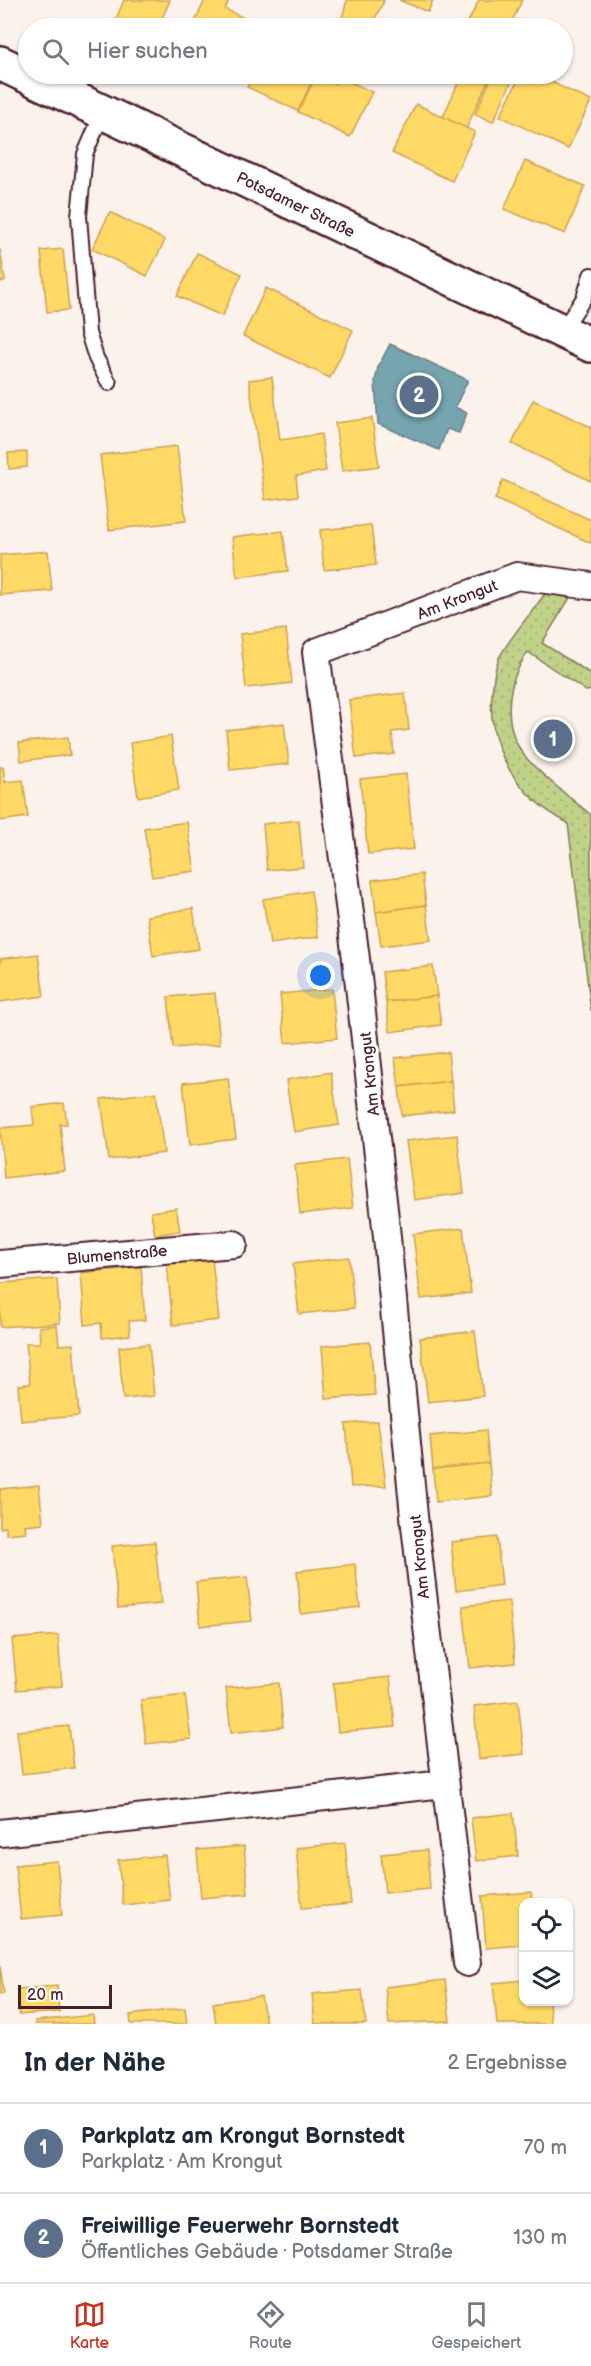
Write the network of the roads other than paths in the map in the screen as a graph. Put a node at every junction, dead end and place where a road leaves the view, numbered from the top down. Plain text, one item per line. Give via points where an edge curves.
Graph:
1 (0, 63) edge
2 (18, 72) edge
3 (44, 84) edge
4 (103, 112) junction
5 (591, 275) edge
6 (562, 331) junction
7 (591, 345) edge
8 (109, 382) dead end
9 (591, 586) edge
10 (234, 1244) dead end
11 (0, 1264) edge
12 (444, 1784) junction
13 (0, 1833) edge
14 (467, 1963) dead end

1 - 2 main road, Potsdamer Straße
3 - 4 main road, Potsdamer Straße
4 - 6 main road, Potsdamer Straße
4 - 8 lane via 85,154 79,216 88,333
5 - 6 lane via 584,298
6 - 7 main road, Potsdamer Straße
9 - 12 street, Am Krongut via 517,576 316,652 356,959
10 - 11 street, Blumenstraße
12 - 13 street
12 - 14 street, Am Krongut

